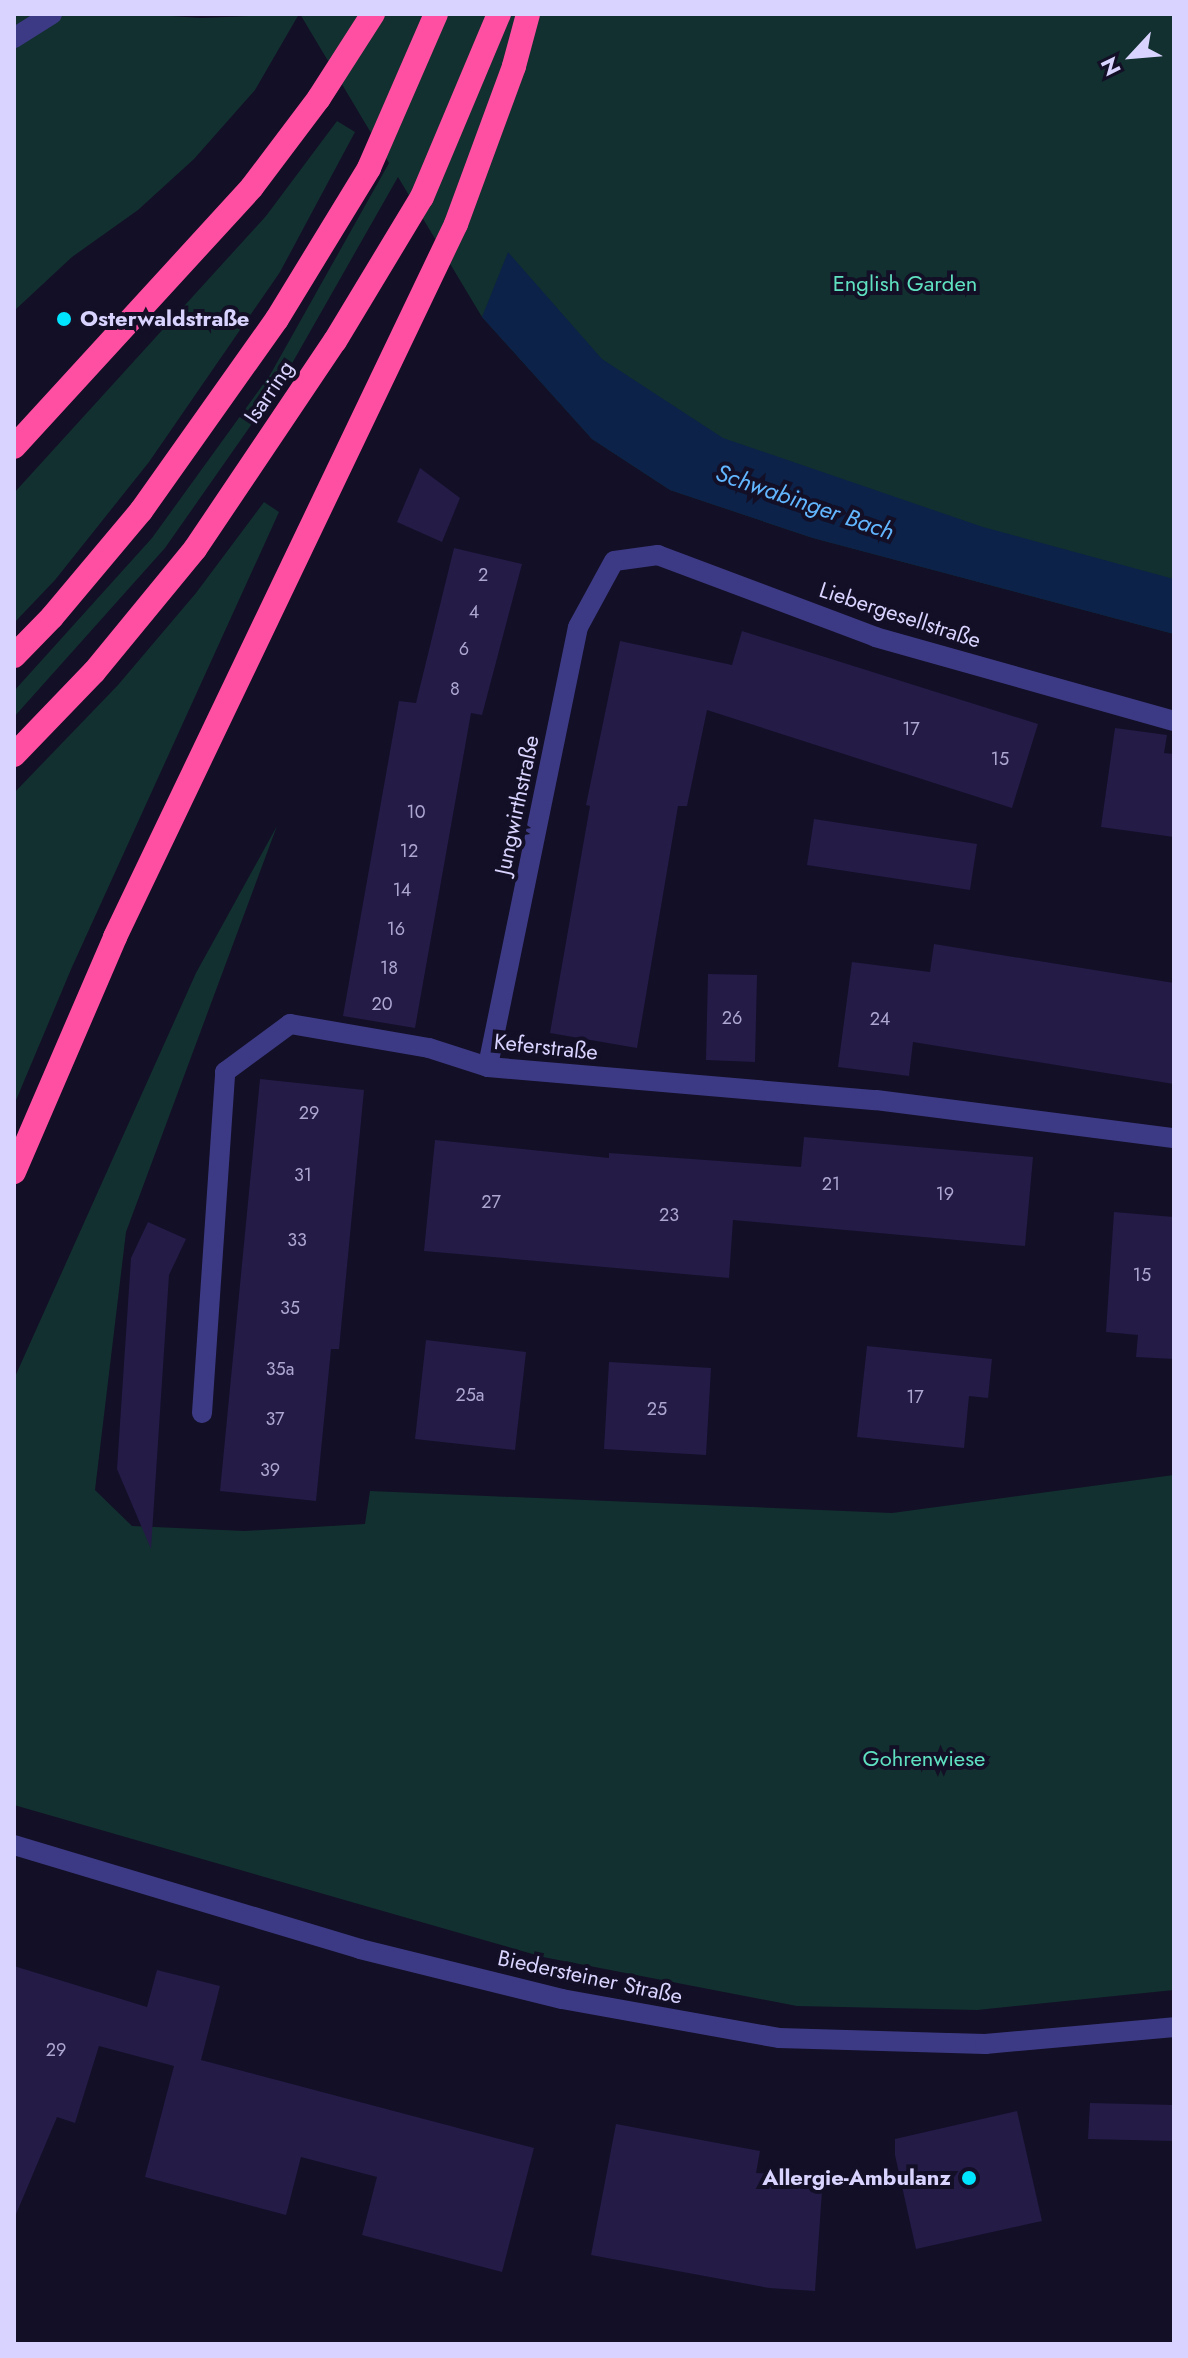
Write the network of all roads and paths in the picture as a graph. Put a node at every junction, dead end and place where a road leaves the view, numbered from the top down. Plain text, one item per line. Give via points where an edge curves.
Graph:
1 (52, 14) edge
2 (373, 14) edge
3 (436, 14) edge
4 (499, 14) edge
5 (528, 14) edge
6 (14, 38) edge
7 (14, 447) edge
8 (614, 561) joint
9 (14, 656) edge
10 (1174, 721) edge
11 (14, 755) edge
12 (488, 1067) junction
13 (1174, 1138) edge
14 (14, 1172) edge
15 (202, 1413) dead end
16 (14, 1845) edge
17 (1174, 2027) edge

1 - 6 street
2 - 7 highway via 252,187
3 - 9 highway, Isarring via 369,168 277,319 141,511
4 - 11 highway, Isarring via 422,197 335,341 195,549 94,672
5 - 14 highway via 456,224 115,937
8 - 10 street, Liebergesellstraße via 658,555 876,637
8 - 12 street, Jungwirthstraße via 578,627
12 - 13 street, Keferstraße via 876,1100
12 - 15 street, Keferstraße via 429,1048 290,1024 225,1072
16 - 17 street, Biedersteiner Straße via 360,1949 562,1999 779,2038 985,2044

